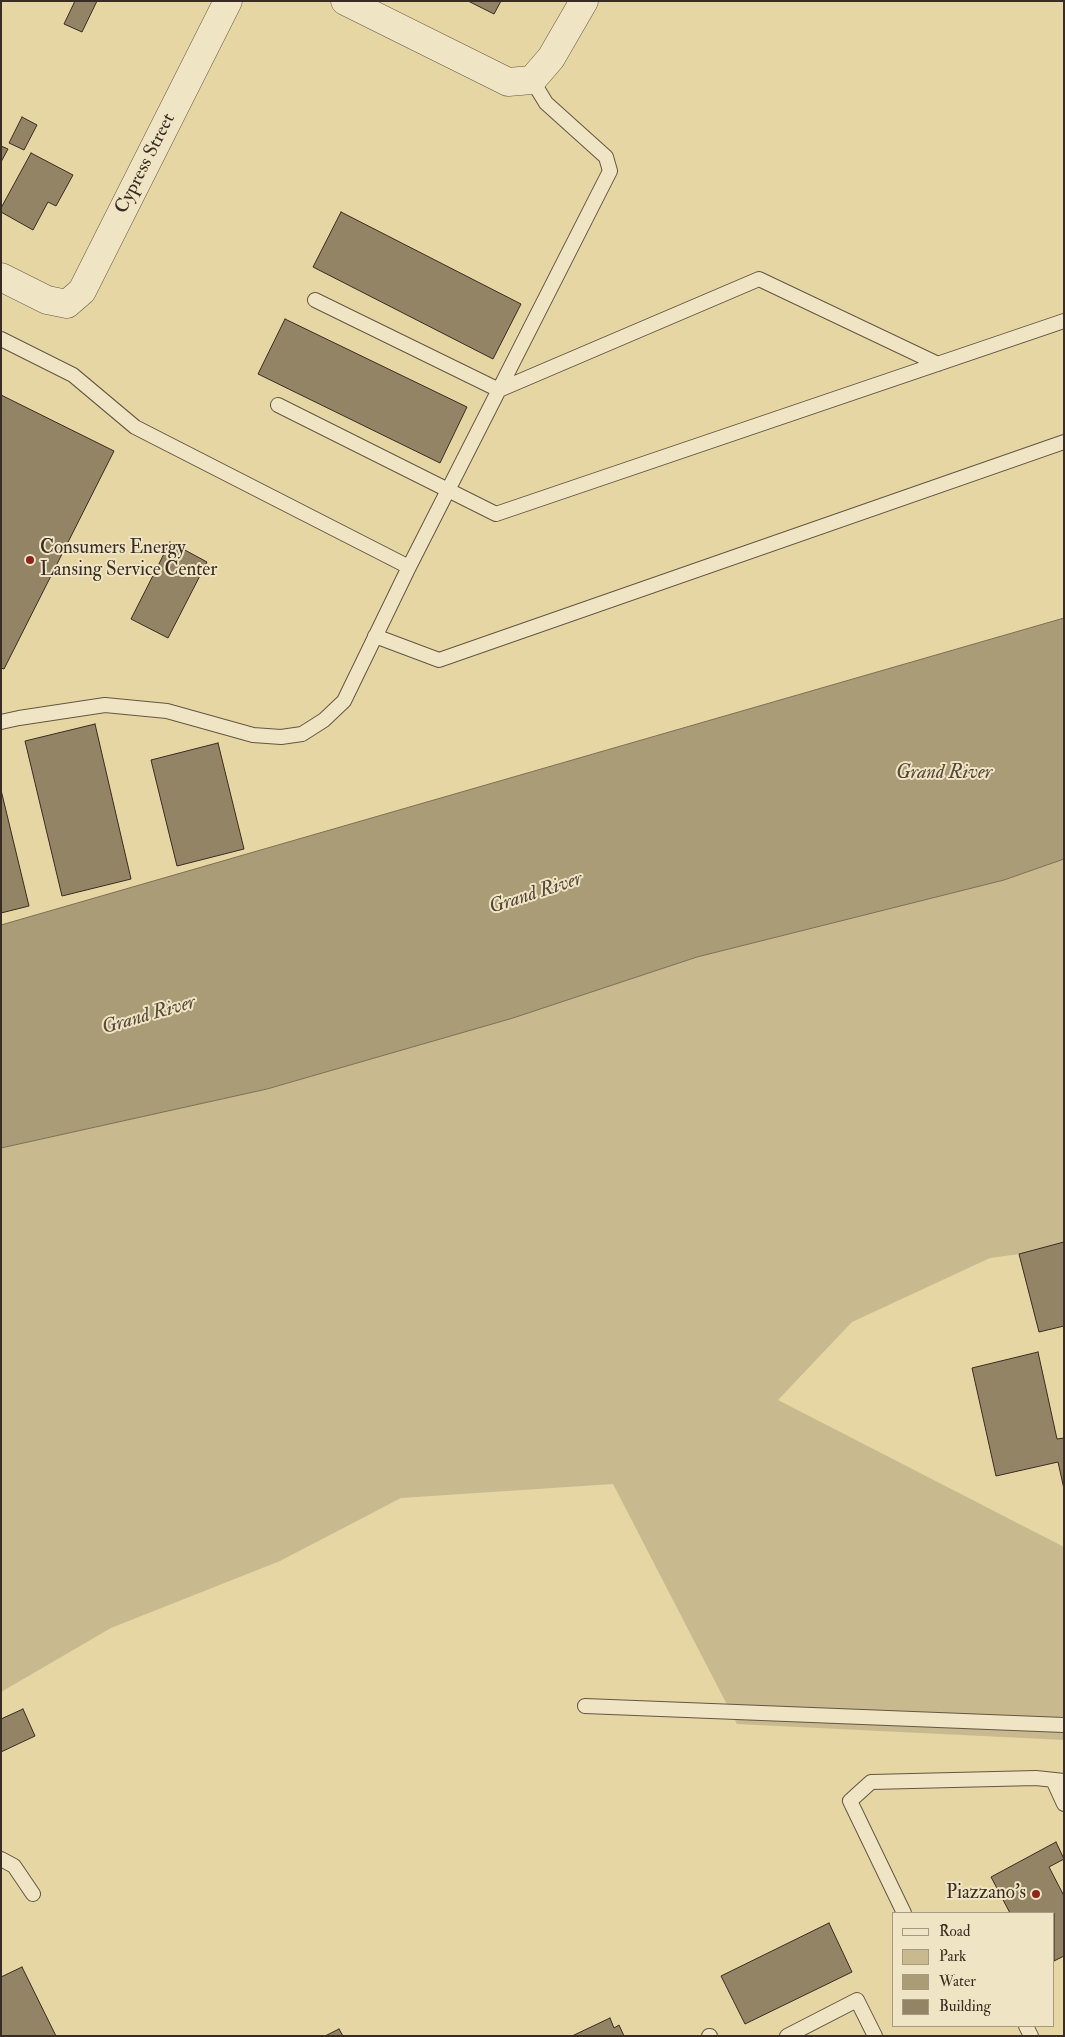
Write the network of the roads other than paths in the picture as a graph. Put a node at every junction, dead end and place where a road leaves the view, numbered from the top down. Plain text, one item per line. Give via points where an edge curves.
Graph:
1 (228, 1) edge
2 (345, 1) edge
3 (584, 1) edge
4 (532, 80) junction
5 (1, 277) edge
6 (315, 300) dead end
7 (1064, 322) edge
8 (1, 338) edge
9 (938, 364) junction
10 (499, 390) junction
11 (278, 405) dead end
12 (1064, 442) edge
13 (448, 492) junction
14 (409, 567) junction
15 (375, 636) junction
16 (1, 722) edge
17 (585, 1706) dead end
18 (1064, 1725) edge
19 (1058, 1781) edge
20 (1064, 1804) edge
21 (1, 1859) edge
22 (33, 1894) dead end
23 (904, 1912) edge
24 (787, 2036) edge
25 (875, 2036) edge

1 - 5 street, Cypress Street via 82,291 66,304 47,300
2 - 4 street via 508,82
3 - 4 street via 551,58
4 - 10 lane via 546,103 606,157 610,172
6 - 10 lane
7 - 9 lane
8 - 14 lane via 73,375 134,427
9 - 10 lane via 759,279
9 - 13 lane via 496,514
10 - 13 lane
11 - 13 lane
12 - 15 lane via 439,660
13 - 14 lane
14 - 15 lane
15 - 16 lane via 344,700 324,720 302,734 281,738 253,735 167,711 105,705
17 - 18 lane
19 - 20 lane
19 - 23 lane via 1036,1778 871,1782 850,1801
21 - 22 lane via 14,1866
24 - 25 lane via 857,2000

